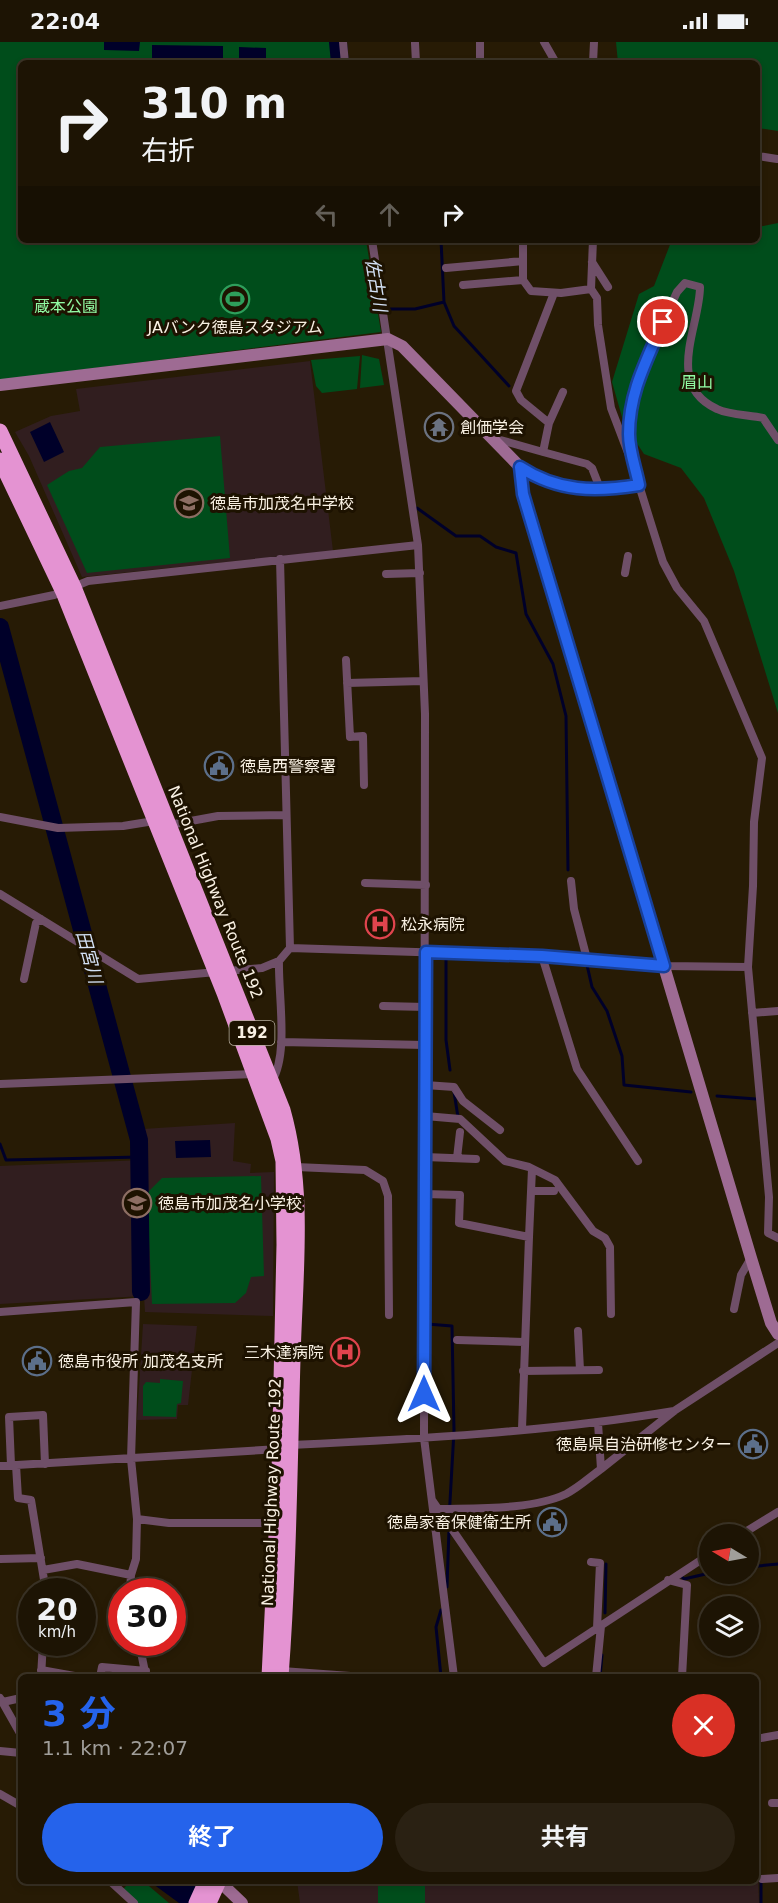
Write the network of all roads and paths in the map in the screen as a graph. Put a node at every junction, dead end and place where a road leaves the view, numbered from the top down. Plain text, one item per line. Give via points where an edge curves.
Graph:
1 (343, 42) edge
2 (480, 42) edge
3 (544, 42) edge
4 (594, 42) edge
5 (415, 43) edge
6 (345, 60) edge
7 (416, 60) edge
8 (480, 60) edge
9 (554, 60) edge
10 (593, 60) edge
11 (760, 156) edge
12 (777, 159) edge
13 (372, 243) edge
14 (523, 243) edge
15 (593, 243) edge
16 (523, 261) junction
17 (592, 262) junction
18 (446, 268) dead end
19 (523, 279) junction
20 (463, 285) dead end
21 (608, 287) dead end
22 (591, 288) junction
23 (554, 293) junction
24 (388, 339) junction
25 (0, 385) edge
26 (563, 392) dead end
27 (549, 423) junction
28 (0, 431) edge
29 (490, 438) junction
30 (778, 440) edge
31 (543, 452) junction
32 (0, 460) edge
33 (520, 467) junction
34 (637, 472) junction
35 (639, 485) junction
36 (601, 491) junction
37 (418, 545) junction
38 (628, 556) dead end
39 (280, 559) junction
40 (420, 573) junction
41 (625, 573) dead end
42 (386, 574) dead end
43 (68, 589) junction
44 (0, 606) edge
45 (346, 660) dead end
46 (423, 681) junction
47 (347, 683) junction
48 (364, 785) dead end
49 (286, 815) junction
50 (0, 817) edge
51 (154, 821) junction
52 (170, 825) junction
53 (571, 881) dead end
54 (365, 883) dead end
55 (426, 885) junction
56 (0, 894) edge
57 (41, 919) junction
58 (290, 948) junction
59 (426, 952) junction
60 (542, 956) junction
61 (587, 959) junction
62 (279, 961) junction
63 (664, 966) junction
64 (748, 967) junction
65 (221, 971) junction
66 (24, 979) dead end
67 (383, 1006) dead end
68 (426, 1007) junction
69 (778, 1011) edge
70 (752, 1013) junction
71 (281, 1042) junction
72 (425, 1045) junction
73 (254, 1074) junction
74 (272, 1082) junction
75 (0, 1084) edge
76 (425, 1086) junction
77 (425, 1116) junction
78 (500, 1130) dead end
79 (460, 1132) dead end
80 (425, 1157) junction
81 (457, 1158) junction
82 (476, 1159) dead end
83 (639, 1161) dead end
84 (296, 1167) junction
85 (532, 1169) junction
86 (531, 1191) junction
87 (554, 1191) dead end
88 (425, 1194) junction
89 (529, 1237) junction
90 (778, 1238) edge
91 (751, 1258) junction
92 (734, 1310) dead end
93 (0, 1312) edge
94 (611, 1314) dead end
95 (389, 1315) dead end
96 (578, 1331) dead end
97 (778, 1334) edge
98 (457, 1340) dead end
99 (524, 1342) junction
100 (778, 1343) edge
101 (77, 1362) dead end
102 (134, 1366) junction
103 (580, 1370) junction
104 (599, 1370) dead end
105 (524, 1371) junction
106 (674, 1411) junction
107 (598, 1423) junction
108 (522, 1429) junction
109 (424, 1438) junction
110 (285, 1447) junction
111 (131, 1459) junction
112 (45, 1464) junction
113 (14, 1465) junction
114 (0, 1467) edge
115 (600, 1469) junction
116 (432, 1499) junction
117 (447, 1509) junction
118 (778, 1512) edge
119 (137, 1519) junction
120 (277, 1522) junction
121 (758, 1524) edge
122 (41, 1558) junction
123 (0, 1559) edge
124 (699, 1561) edge
125 (591, 1562) dead end
126 (44, 1570) junction
127 (131, 1575) junction
128 (45, 1578) edge
129 (131, 1578) edge
130 (668, 1580) junction
131 (599, 1627) junction
132 (42, 1656) edge
133 (142, 1656) edge
134 (41, 1674) edge
135 (101, 1674) edge
136 (146, 1674) edge
137 (277, 1674) edge
138 (277, 1674) edge
139 (454, 1674) edge
140 (596, 1674) edge
141 (682, 1674) edge
142 (18, 1698) edge
143 (2, 1700) edge
144 (18, 1729) edge
145 (778, 1735) edge
146 (759, 1738) edge
147 (0, 1751) edge
148 (18, 1753) edge
149 (0, 1794) edge
150 (18, 1804) edge
151 (778, 1878) edge
152 (762, 1879) dead end
153 (113, 1884) edge
154 (213, 1887) edge
155 (134, 1903) edge
156 (196, 1903) edge
157 (242, 1903) edge

1 - 6 street
2 - 8 street
3 - 9 street
4 - 10 street
5 - 7 street
11 - 12 street
13 - 24 street
14 - 16 street
15 - 17 street
16 - 18 street
16 - 19 street
17 - 21 street
17 - 22 street
19 - 20 street
19 - 23 street via 531,291
22 - 23 street
22 - 34 street via 597,298 611,408
23 - 27 street via 516,392
24 - 25 street
24 - 29 street via 402,346
24 - 37 street
26 - 27 street
27 - 31 street
28 - 43 highway, National Highway Route 192 / 192
29 - 31 street
29 - 33 street
30 - 34 street via 763,418 718,410 702,399 690,381 689,342 700,287 686,283 677,292 645,359 632,398 629,436
31 - 36 street via 587,464
32 - 43 highway, National Highway Route 192 / 192
33 - 36 street via 536,478
33 - 63 street via 523,494
34 - 35 street
35 - 36 street
35 - 64 street via 663,562 677,588 704,621 762,758 754,822
37 - 39 street
37 - 40 street
38 - 41 street
39 - 43 street via 88,581
39 - 49 street
40 - 42 street
40 - 46 street
43 - 44 street
43 - 51 highway, National Highway Route 192 / 192
43 - 52 highway, National Highway Route 192 / 192
45 - 47 street
46 - 47 street
46 - 55 street
47 - 48 street via 350,737 363,736
49 - 52 street via 218,816
49 - 58 street
50 - 51 street via 54,828
51 - 65 highway, National Highway Route 192 / 192
52 - 65 highway, National Highway Route 192 / 192
53 - 61 street
54 - 55 street
55 - 59 street
56 - 57 street
57 - 65 street via 138,979
57 - 66 street via 36,923
58 - 59 street
58 - 62 street
59 - 60 street
59 - 68 street
60 - 61 street
60 - 83 street via 577,1069
61 - 63 street
62 - 65 street via 262,968
62 - 71 street
63 - 64 street
63 - 91 street
64 - 70 street
65 - 73 highway, National Highway Route 192 / 192
65 - 74 highway, National Highway Route 192 / 192
67 - 68 street
68 - 72 street
69 - 70 street
70 - 90 street via 768,1233
71 - 72 street
71 - 74 street via 278,1071
72 - 76 street
73 - 75 street
73 - 110 highway, National Highway Route 192 / 192 via 271,1117 282,1161
74 - 84 highway, National Highway Route 192 / 192 via 290,1133
76 - 77 street
76 - 78 street via 454,1087 463,1101
77 - 80 street
77 - 85 street via 460,1119 505,1161
79 - 81 street
80 - 81 street
80 - 88 street
81 - 82 street
84 - 95 street via 365,1170 383,1181 388,1196
84 - 110 highway, National Highway Route 192 / 192 via 297,1241
85 - 86 street
85 - 94 street via 555,1180 610,1247
86 - 87 street
86 - 89 street
88 - 89 street via 460,1195 459,1223
88 - 109 street
89 - 99 street
91 - 92 street via 741,1275
91 - 97 street
93 - 102 street via 136,1302
96 - 103 street
98 - 99 street
99 - 105 street
100 - 106 street
101 - 102 street
102 - 111 street
103 - 104 street
103 - 105 street
105 - 108 street
106 - 107 street
106 - 115 street
107 - 108 street
107 - 115 street
108 - 109 street
109 - 110 street
109 - 116 street
110 - 111 street
110 - 120 highway, National Highway Route 192 / 192
110 - 137 highway, National Highway Route 192 / 192
111 - 112 street
111 - 119 street
112 - 113 street
112 - 113 street via 43,1415 9,1417
113 - 114 street
113 - 122 street via 18,1498 31,1500
115 - 117 street via 567,1494 546,1500
116 - 117 street
116 - 139 street
117 - 131 street via 449,1523 544,1663
118 - 121 street
119 - 120 street via 169,1523
119 - 127 street via 136,1559
120 - 138 highway, National Highway Route 192 / 192
122 - 123 street
122 - 126 street
124 - 130 street
125 - 131 street via 600,1563
126 - 127 street via 77,1564
126 - 128 street
127 - 129 street
130 - 131 street
130 - 141 street via 687,1585
131 - 140 street
132 - 134 street
133 - 136 street
135 - 136 street via 102,1667
142 - 143 street
143 - 144 street
145 - 146 street
147 - 148 street
149 - 150 street
151 - 152 street
153 - 155 street
154 - 156 highway
154 - 157 street

